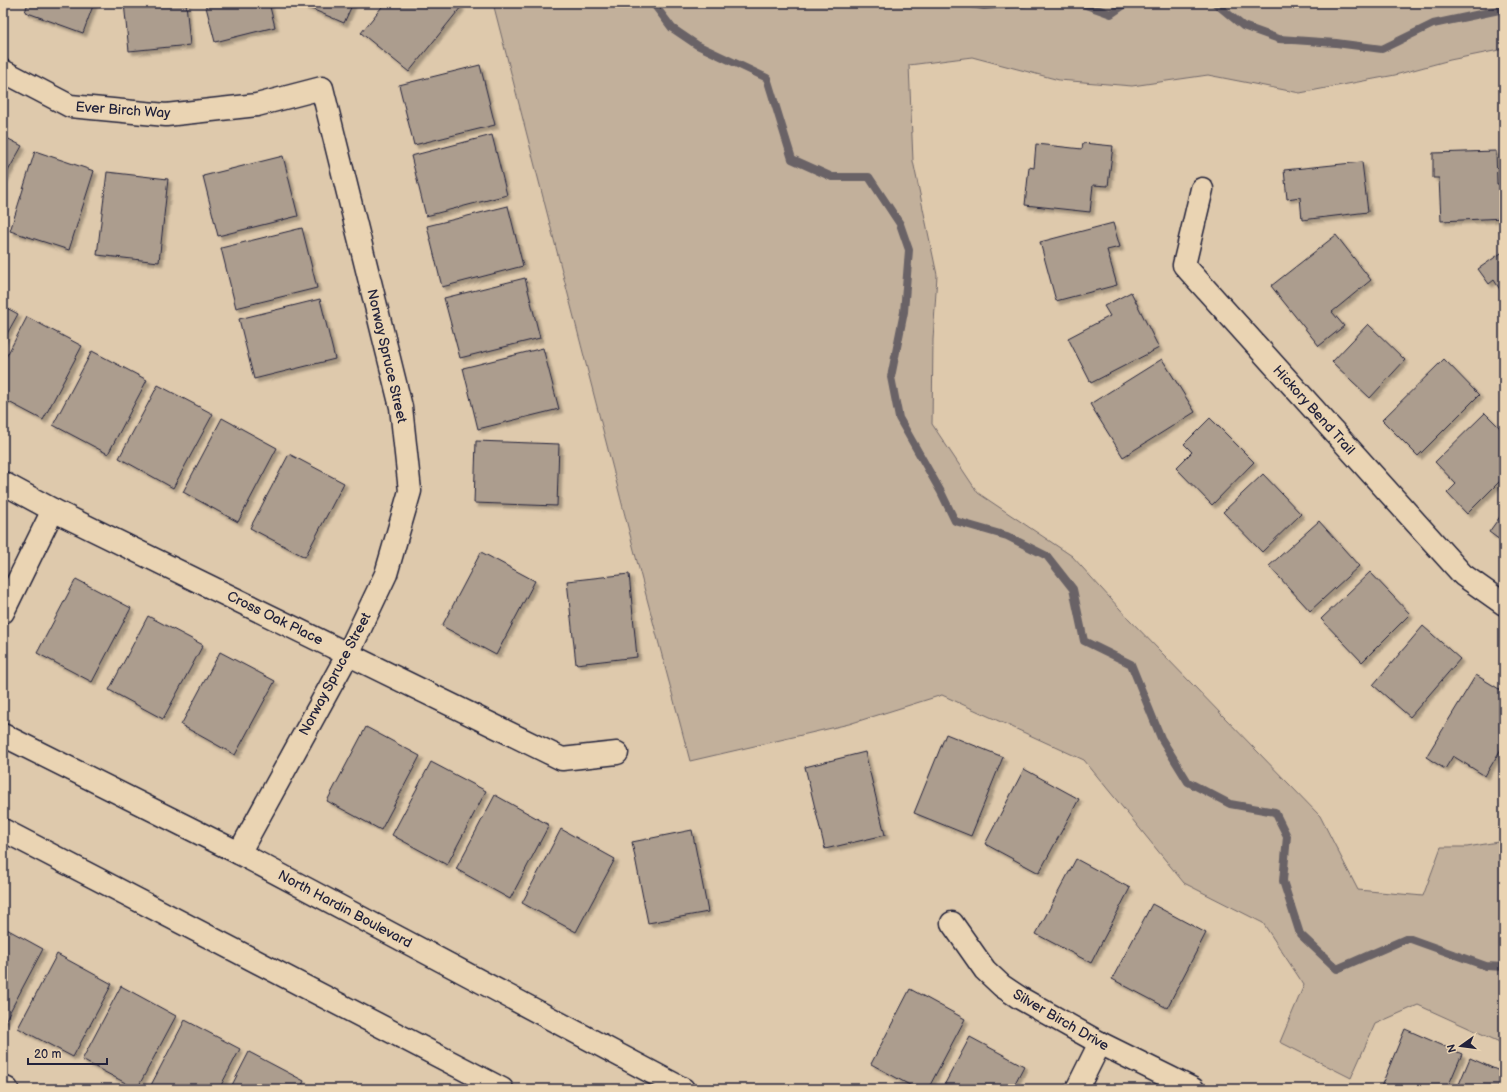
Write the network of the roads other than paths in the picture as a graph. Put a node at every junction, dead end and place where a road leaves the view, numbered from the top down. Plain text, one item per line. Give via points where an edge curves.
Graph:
1 (3, 71) edge
2 (322, 88) joint
3 (1202, 189) dead end
4 (3, 483) edge
5 (53, 510) junction
6 (1504, 604) edge
7 (3, 612) edge
8 (348, 654) junction
9 (3, 735) edge
10 (617, 753) dead end
11 (3, 830) edge
12 (239, 853) junction
13 (952, 923) dead end
14 (1100, 1043) junction
15 (3, 1087) edge
16 (7, 1089) edge
17 (502, 1089) edge
18 (683, 1089) edge
19 (1077, 1089) edge
20 (1193, 1089) edge

1 - 2 street, Ever Birch Way via 70,106 166,115 257,105
2 - 8 street, Norway Spruce Street via 401,407 410,491 386,574
3 - 6 street, Hickory Bend Trail via 1184,265 1463,575
4 - 5 street, Cross Oak Place
5 - 7 street
5 - 8 street, Cross Oak Place
8 - 10 street, Cross Oak Place via 562,759
8 - 12 street, Norway Spruce Street
9 - 12 street, North Hardin Boulevard
11 - 17 street
12 - 18 street, North Hardin Boulevard
13 - 14 street, Silver Birch Drive via 985,970 1002,986
14 - 19 street
14 - 20 street, Silver Birch Drive
15 - 16 street

